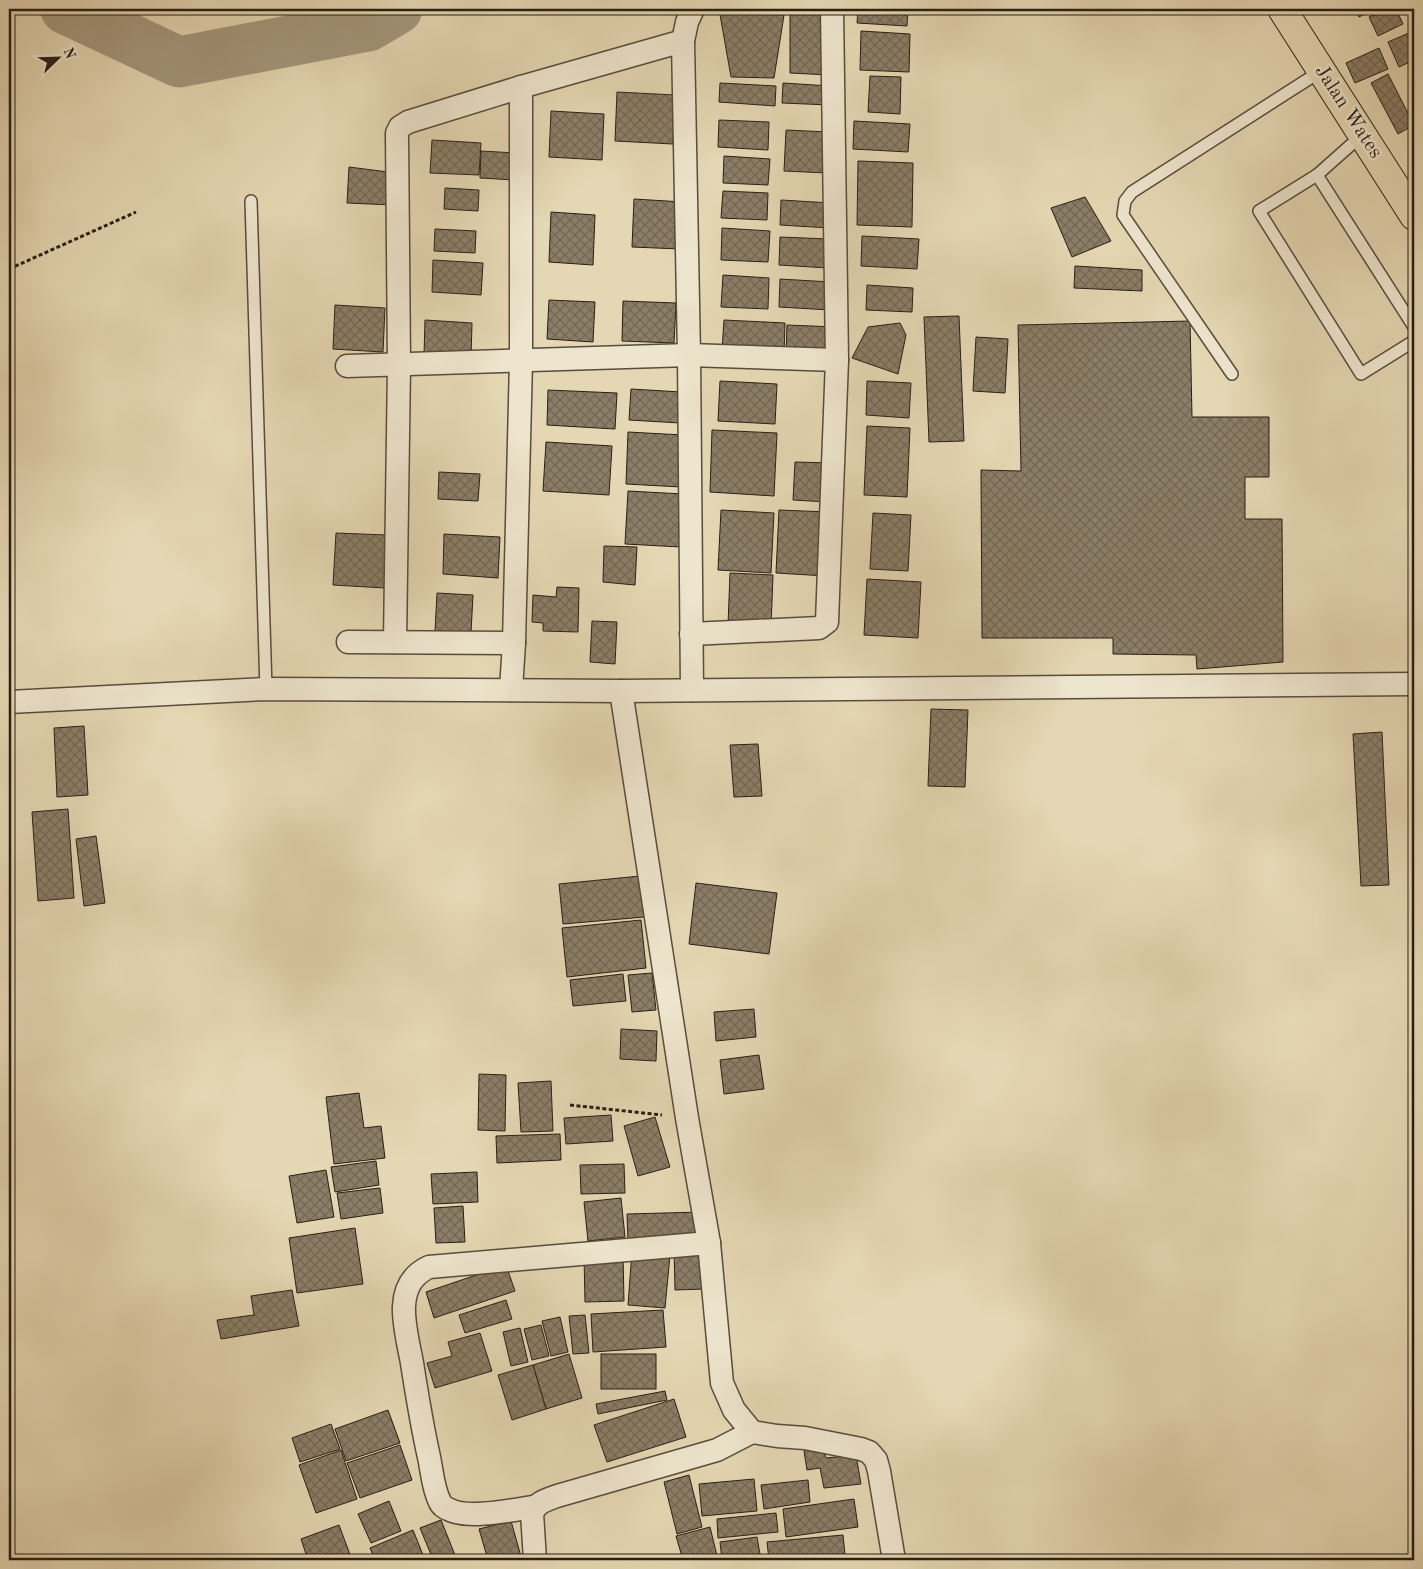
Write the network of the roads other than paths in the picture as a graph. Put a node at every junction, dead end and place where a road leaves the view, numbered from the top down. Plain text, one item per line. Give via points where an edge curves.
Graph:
1 (693, 9) edge
2 (832, 9) edge
3 (1282, 9) edge
4 (683, 41) junction
5 (1322, 71) junction
6 (521, 86) junction
7 (1362, 134) junction
8 (1317, 175) junction
9 (251, 201) dead end
10 (1414, 216) edge
11 (1414, 327) edge
12 (1414, 341) edge
13 (689, 355) junction
14 (837, 360) junction
15 (521, 361) junction
16 (399, 365) junction
17 (347, 366) dead end
18 (1232, 374) dead end
19 (691, 634) junction
20 (348, 642) dead end
21 (395, 642) junction
22 (514, 643) junction
23 (1414, 684) edge
24 (266, 689) junction
25 (511, 690) junction
26 (692, 690) junction
27 (621, 691) junction
28 (9, 702) edge
29 (709, 1243) junction
30 (752, 1432) junction
31 (534, 1507) junction
32 (535, 1560) edge
33 (894, 1560) edge

1 - 4 street
2 - 14 street
3 - 5 highway, Jalan Wates
4 - 6 street
4 - 13 street
5 - 7 highway, Jalan Wates
5 - 18 lane via 1132,192 1124,201 1123,215
6 - 15 street
6 - 16 street via 408,122 397,133
7 - 8 lane
7 - 10 highway, Jalan Wates
8 - 11 lane
8 - 12 lane via 1259,211 1361,374
9 - 24 lane
13 - 14 street
13 - 15 street
13 - 19 street
14 - 19 street via 827,622 819,628
15 - 16 street
15 - 22 street
16 - 17 street
16 - 21 street
19 - 26 street
20 - 21 street
21 - 22 street
22 - 25 street
23 - 26 street
24 - 25 street
24 - 28 street
25 - 27 street
26 - 27 street
27 - 29 street
29 - 30 street via 722,1383 734,1410
29 - 31 street via 429,1267 412,1280 404,1307 406,1327 425,1441 440,1503 455,1513 469,1515
30 - 31 street via 717,1450 557,1496
30 - 33 street via 805,1438 869,1452 879,1471
31 - 32 street

